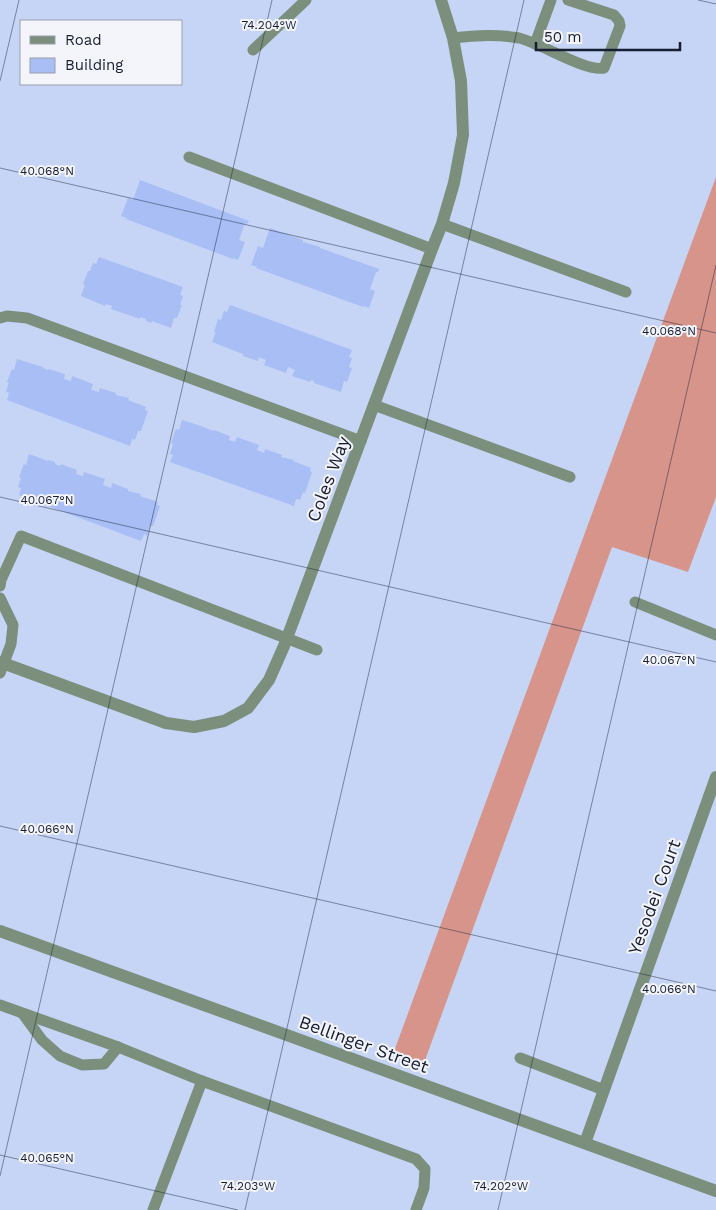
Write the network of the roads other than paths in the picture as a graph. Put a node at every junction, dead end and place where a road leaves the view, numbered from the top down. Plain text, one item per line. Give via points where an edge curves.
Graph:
1 (306, 0) edge
2 (441, 0) edge
3 (551, 0) edge
4 (568, 0) edge
5 (453, 38) junction
6 (535, 44) junction
7 (253, 50) dead end
8 (189, 157) dead end
9 (442, 224) junction
10 (432, 249) junction
11 (626, 292) dead end
12 (0, 318) edge
13 (374, 405) junction
14 (361, 441) junction
15 (570, 477) dead end
16 (0, 586) edge
17 (0, 598) edge
18 (635, 602) dead end
19 (716, 635) edge
20 (286, 639) junction
21 (317, 650) dead end
22 (1, 666) edge
23 (716, 777) edge
24 (0, 931) edge
25 (0, 1005) edge
26 (23, 1014) junction
27 (118, 1047) junction
28 (520, 1058) dead end
29 (202, 1081) junction
30 (604, 1090) junction
31 (585, 1143) junction
32 (716, 1191) edge
33 (153, 1210) edge
34 (416, 1210) edge

1 - 7 lane
2 - 5 street, Coles Way
3 - 6 lane
4 - 6 lane via 614,14 619,21 604,68 594,68
5 - 6 lane via 482,34 520,38
5 - 9 street, Coles Way via 461,81 463,135
8 - 10 lane
9 - 10 street, Coles Way
9 - 11 lane
10 - 13 street, Coles Way
12 - 14 lane via 27,318
13 - 14 street, Coles Way
13 - 15 lane
14 - 20 street, Coles Way
16 - 20 lane via 21,536
17 - 22 lane via 13,625 11,644
18 - 19 lane
20 - 21 lane
20 - 22 street, Coles Way via 269,680 248,708 224,721 194,727 166,723
23 - 30 street, Yesodei Court
24 - 31 street, Bellinger Street
25 - 26 lane
26 - 27 lane
26 - 27 lane via 42,1040 60,1056 82,1065 104,1064
27 - 29 lane
28 - 30 lane
29 - 33 lane
29 - 34 lane via 416,1159 425,1169 424,1188
30 - 31 street, Yesodei Court
31 - 32 street, Bellinger Street

